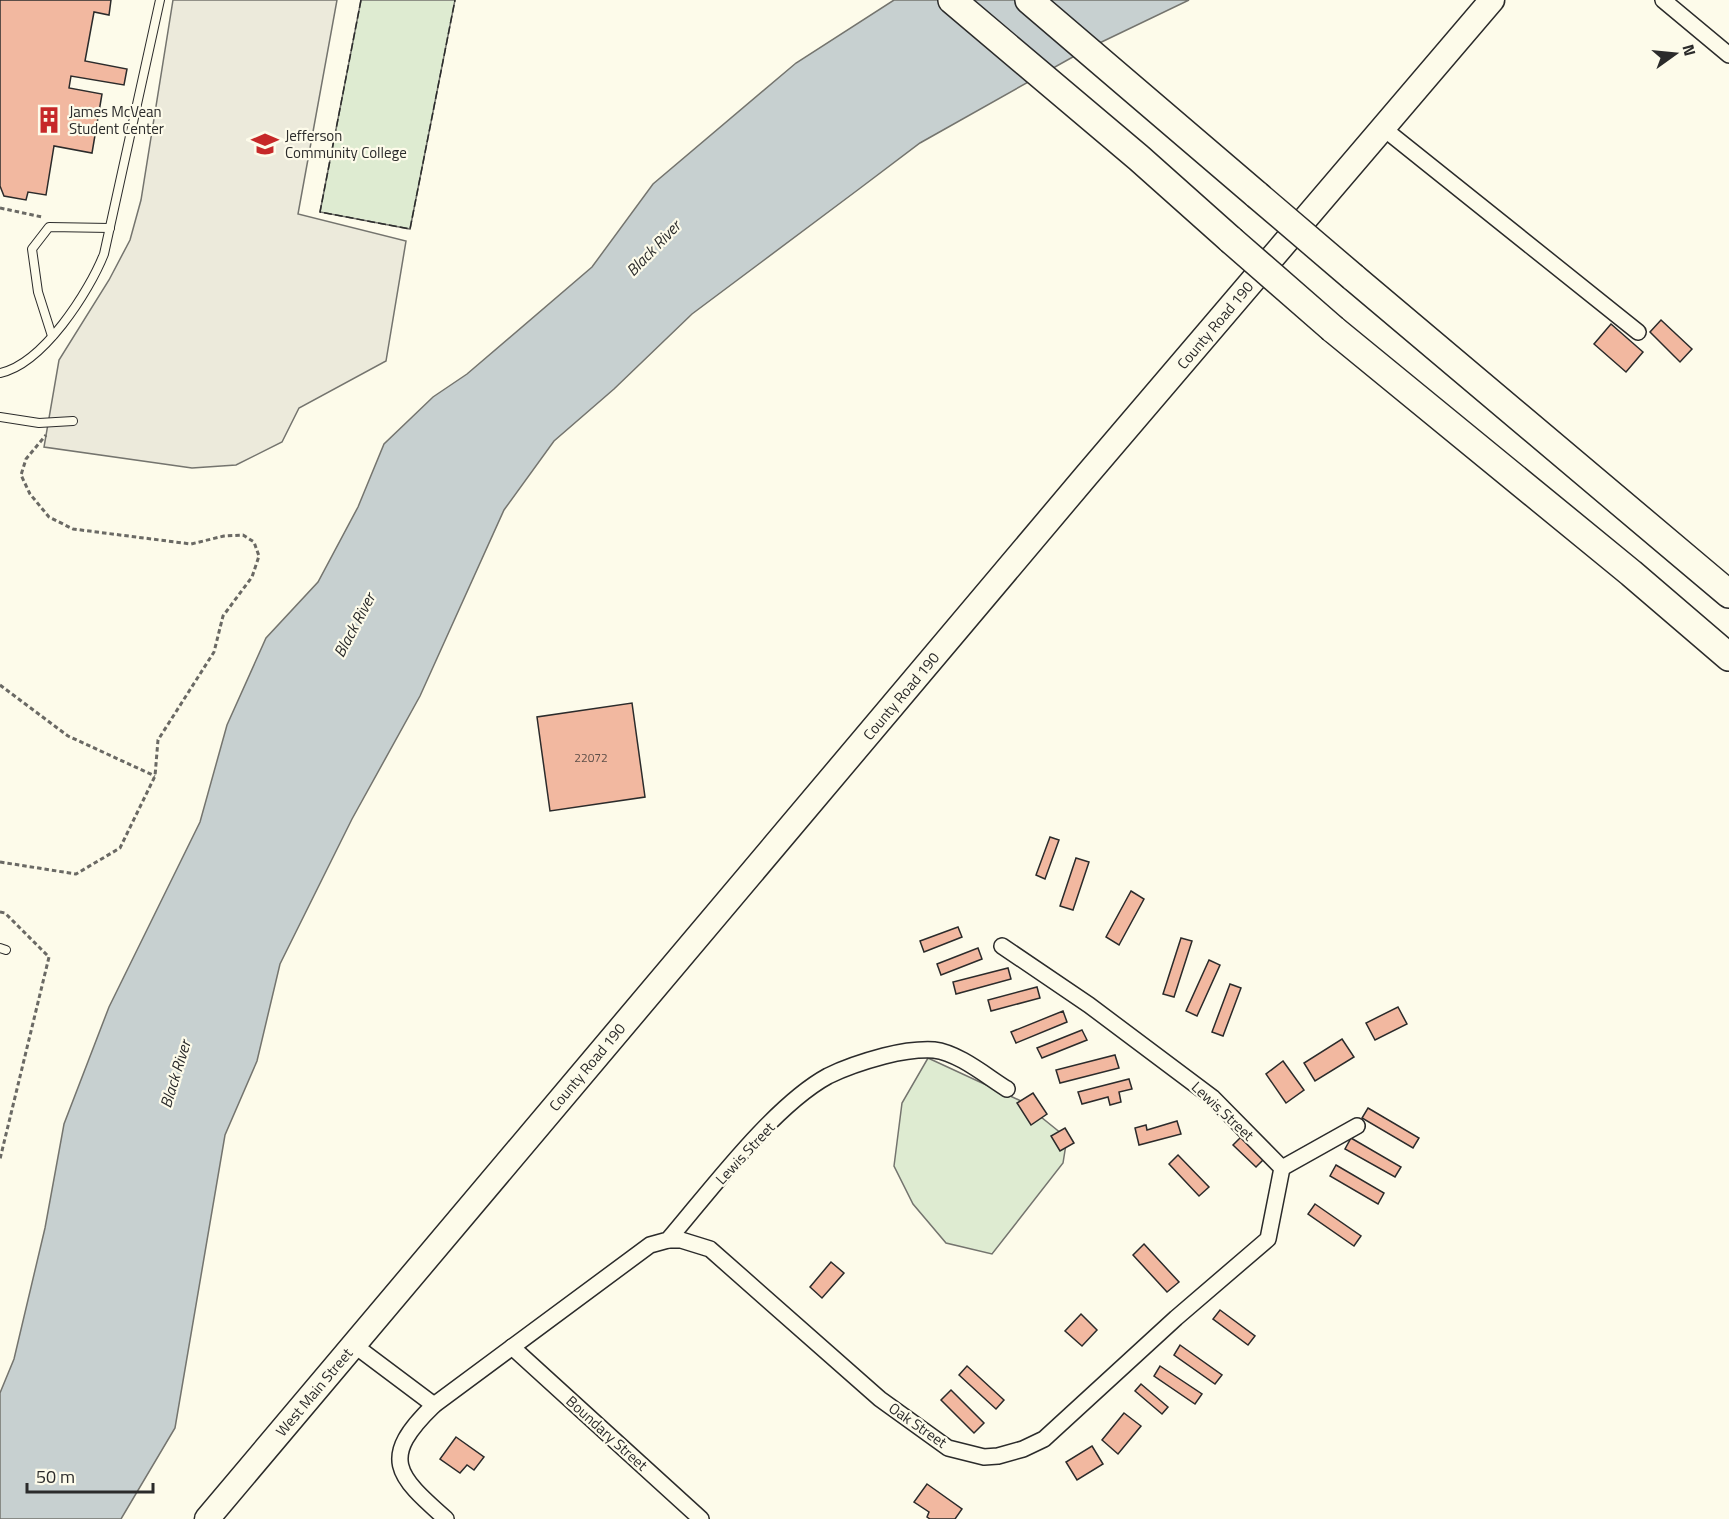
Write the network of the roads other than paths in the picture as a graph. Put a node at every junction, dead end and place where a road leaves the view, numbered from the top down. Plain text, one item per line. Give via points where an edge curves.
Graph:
1 (160, 0) edge
2 (952, 0) edge
3 (1029, 0) edge
4 (1492, 0) edge
5 (1663, 0) edge
6 (1729, 55) edge
7 (1383, 128) junction
8 (110, 228) junction
9 (1638, 332) dead end
10 (52, 336) junction
11 (0, 373) edge
12 (0, 417) edge
13 (73, 421) dead end
14 (1729, 594) edge
15 (1729, 657) edge
16 (1002, 946) dead end
17 (1007, 1089) dead end
18 (1358, 1126) dead end
19 (1282, 1168) junction
20 (668, 1239) junction
21 (421, 1266) joint
22 (354, 1345) junction
23 (512, 1347) junction
24 (434, 1405) junction
25 (207, 1519) edge
26 (446, 1519) edge
27 (701, 1519) edge

1 - 8 lane
2 - 15 highway, bridge via 1333,329
3 - 14 highway, bridge
4 - 7 main road, County Road 190
5 - 6 street
7 - 9 street
7 - 21 main road, County Road 190
8 - 10 lane via 94,280
8 - 10 lane via 49,227 32,249 38,291
10 - 11 lane via 24,362
12 - 13 lane via 39,423
16 - 19 street, Lewis Street via 1213,1098
17 - 20 street, Lewis Street via 936,1050 906,1051 859,1062 827,1077 792,1102
18 - 19 street
19 - 20 street, Oak Street via 1268,1239 1044,1439 1023,1449 984,1457 948,1448 880,1399 710,1249
20 - 23 street, Lewis Street via 650,1245
21 - 22 main road, West Main Street
22 - 24 street
22 - 25 main road, West Main Street
23 - 24 street, Lewis Street
23 - 27 street, Boundary Street
24 - 26 street, Lewis Street via 414,1424 402,1445 400,1467 406,1481

